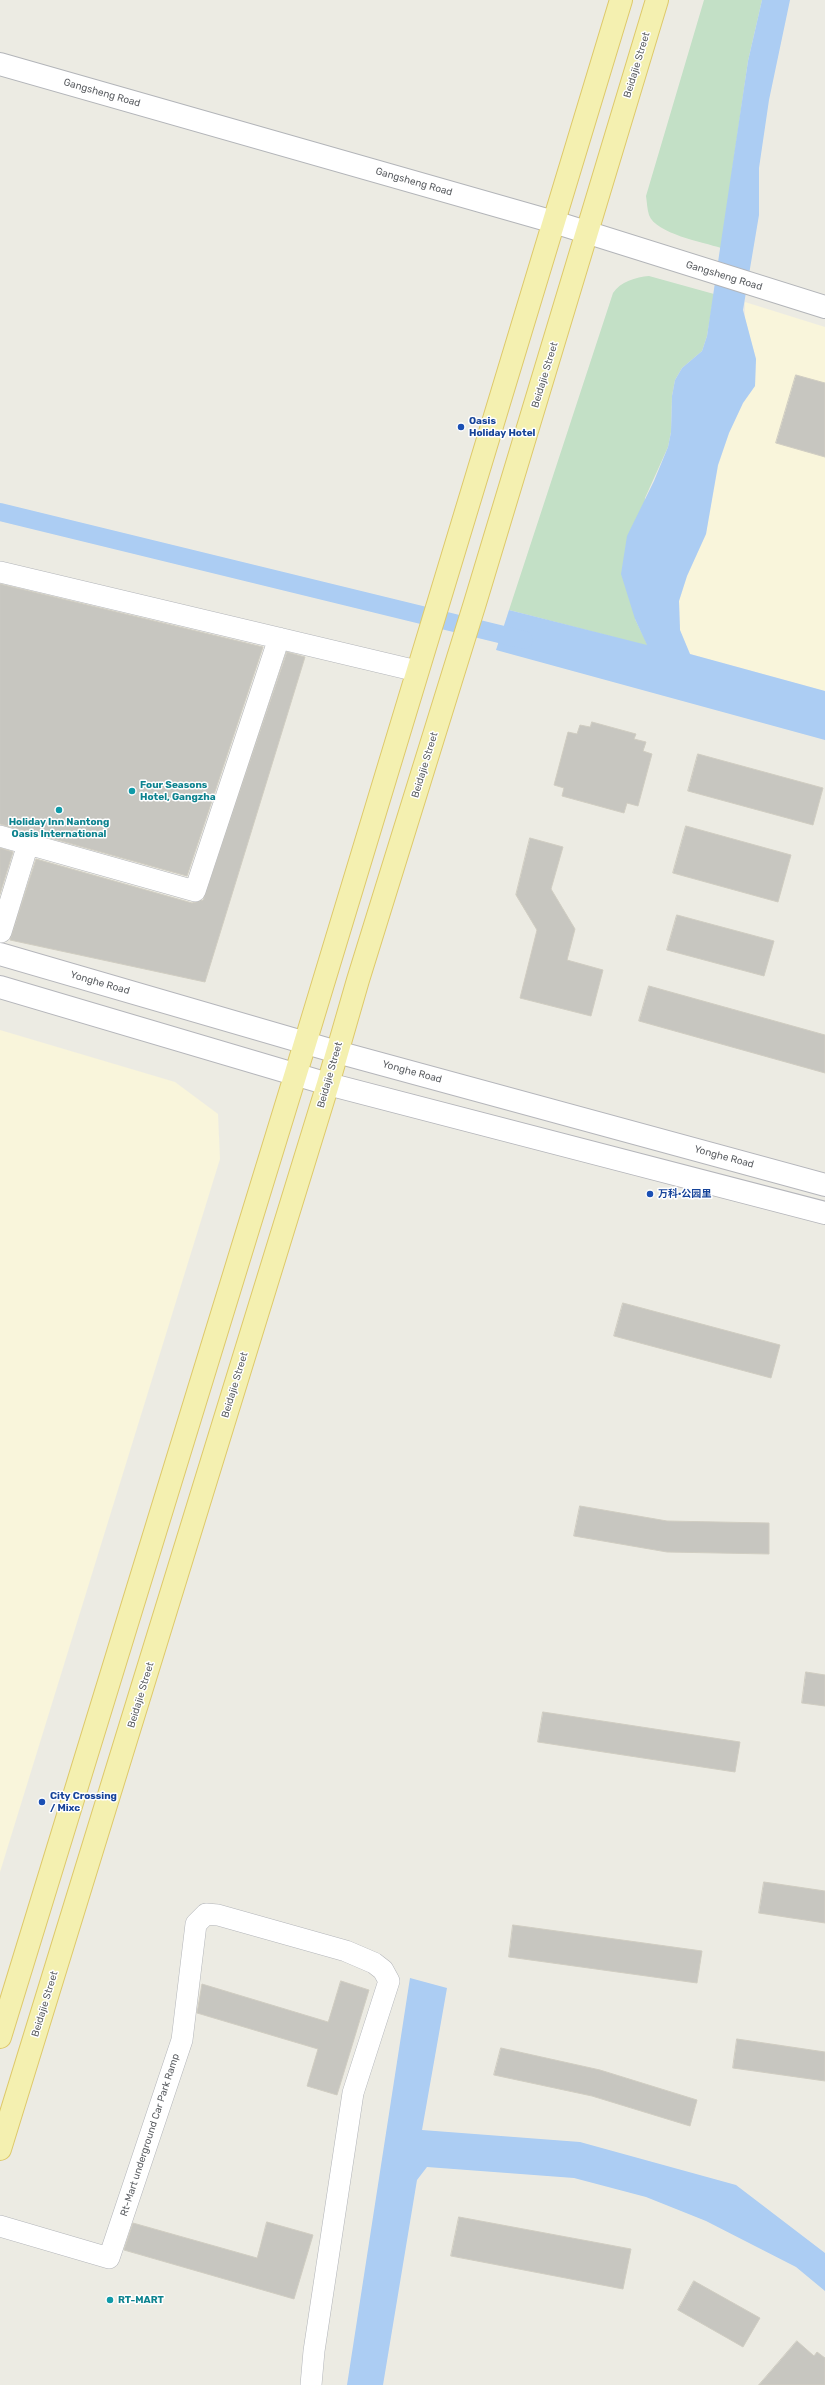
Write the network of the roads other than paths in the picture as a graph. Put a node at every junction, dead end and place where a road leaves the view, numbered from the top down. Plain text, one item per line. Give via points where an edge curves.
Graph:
1 (621, 0) edge
2 (657, 0) edge
3 (0, 64) edge
4 (554, 222) junction
5 (587, 233) junction
6 (825, 307) edge
7 (0, 572) edge
8 (279, 638) junction
9 (417, 671) junction
10 (0, 836) edge
11 (28, 844) junction
12 (0, 851) edge
13 (1, 932) dead end
14 (0, 954) edge
15 (0, 987) edge
16 (305, 1042) junction
17 (337, 1052) junction
18 (296, 1073) junction
19 (328, 1084) junction
20 (825, 1185) edge
21 (825, 1213) edge
22 (0, 2037) edge
23 (0, 2149) edge
24 (0, 2226) edge
25 (311, 2385) edge

1 - 4 main road
2 - 5 main road, Beidajie Street
3 - 4 main road, Gangsheng Road
4 - 5 main road, Gangsheng Road
4 - 9 main road
5 - 6 main road, Gangsheng Road
5 - 17 main road, Beidajie Street
7 - 8 street
8 - 9 street
8 - 11 street via 195,891
9 - 16 main road
10 - 11 street
11 - 12 street
11 - 13 street
14 - 16 main road, Yonghe Road
15 - 18 main road
16 - 17 main road, Yonghe Road
16 - 18 main road
17 - 19 main road, Beidajie Street
17 - 20 main road, Yonghe Road
18 - 19 main road
18 - 22 main road
19 - 21 main road
19 - 23 main road, Beidajie Street
24 - 25 street, Rt-Mart underground Car Park Ramp via 109,2258 182,2040 196,1924 206,1914 218,1915 331,1947 374,1963 383,1970 389,1981 353,2093

